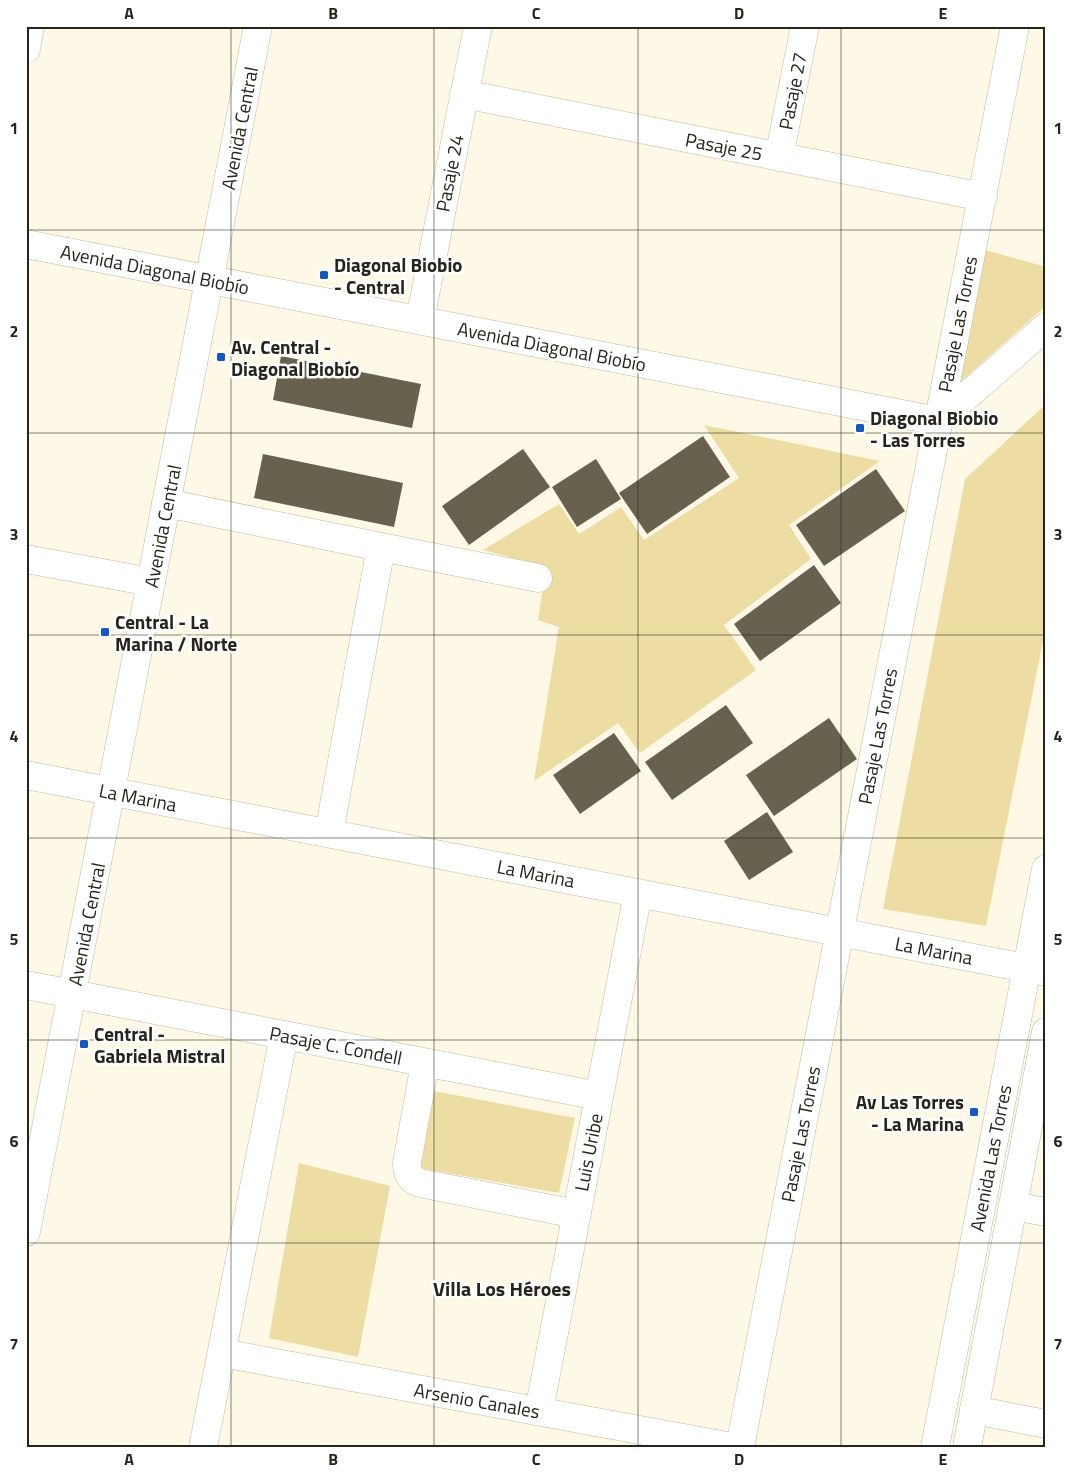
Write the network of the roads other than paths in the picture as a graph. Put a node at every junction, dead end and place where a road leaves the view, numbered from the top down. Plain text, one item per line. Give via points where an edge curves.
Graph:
1 (30, 26) edge
2 (258, 26) edge
3 (478, 26) edge
4 (805, 26) edge
5 (1015, 26) edge
6 (26, 49) edge
7 (464, 94) junction
8 (779, 157) junction
9 (983, 197) junction
10 (26, 244) edge
11 (209, 279) junction
12 (420, 320) junction
13 (1046, 327) edge
14 (938, 421) junction
15 (166, 503) junction
16 (381, 547) junction
17 (26, 559) edge
18 (538, 578) dead end
19 (151, 582) junction
20 (26, 775) edge
21 (111, 791) junction
22 (329, 833) junction
23 (1046, 868) edge
24 (638, 893) junction
25 (839, 932) junction
26 (1036, 970) edge
27 (26, 985) edge
28 (72, 994) junction
29 (1046, 1032) edge
30 (284, 1035) junction
31 (425, 1063) junction
32 (599, 1096) junction
33 (1013, 1206) junction
34 (1046, 1212) edge
35 (576, 1214) junction
36 (26, 1232) edge
37 (222, 1353) junction
38 (974, 1410) junction
39 (539, 1411) junction
40 (1046, 1424) edge
41 (203, 1447) edge
42 (732, 1447) edge
43 (740, 1447) edge
44 (935, 1447) edge
45 (967, 1447) edge

1 - 6 street
2 - 11 street, Avenida Central
3 - 7 street, Pasaje 24
4 - 8 street, Pasaje 27
5 - 9 street, Pasaje Las Torres
7 - 8 street, Pasaje 25
7 - 12 street, Pasaje 24
8 - 9 street, Pasaje 25
9 - 14 street, Pasaje Las Torres
10 - 11 street, Avenida Diagonal Biobío
11 - 12 street, Avenida Diagonal Biobío
11 - 15 street, Avenida Central
12 - 14 street, Avenida Diagonal Biobío
13 - 14 street
14 - 25 street, Pasaje Las Torres
15 - 16 street
15 - 19 street, Avenida Central
16 - 18 street
16 - 22 street
17 - 19 street
19 - 21 street, Avenida Central
20 - 21 street, La Marina
21 - 22 street, La Marina
21 - 28 street, Avenida Central
22 - 24 street, La Marina
23 - 26 street, Avenida Las Torres
24 - 25 street, La Marina
24 - 32 street, Luis Uribe
25 - 26 street, La Marina
25 - 43 street, Pasaje Las Torres
26 - 44 street, Avenida Las Torres
27 - 28 street, Pasaje C. Condell
28 - 30 street, Pasaje C. Condell
28 - 36 street, Avenida Central
29 - 33 street, Avenida Las Torres
30 - 31 street, Pasaje C. Condell
30 - 37 street
31 - 32 street, Pasaje C. Condell
31 - 35 street via 407,1164 414,1181
32 - 35 street, Luis Uribe
33 - 34 street
33 - 38 street, Avenida Las Torres
35 - 39 street, Luis Uribe
37 - 39 street, Arsenio Canales
37 - 41 street
38 - 40 street
38 - 45 street, Avenida Las Torres
39 - 42 street, Arsenio Canales

